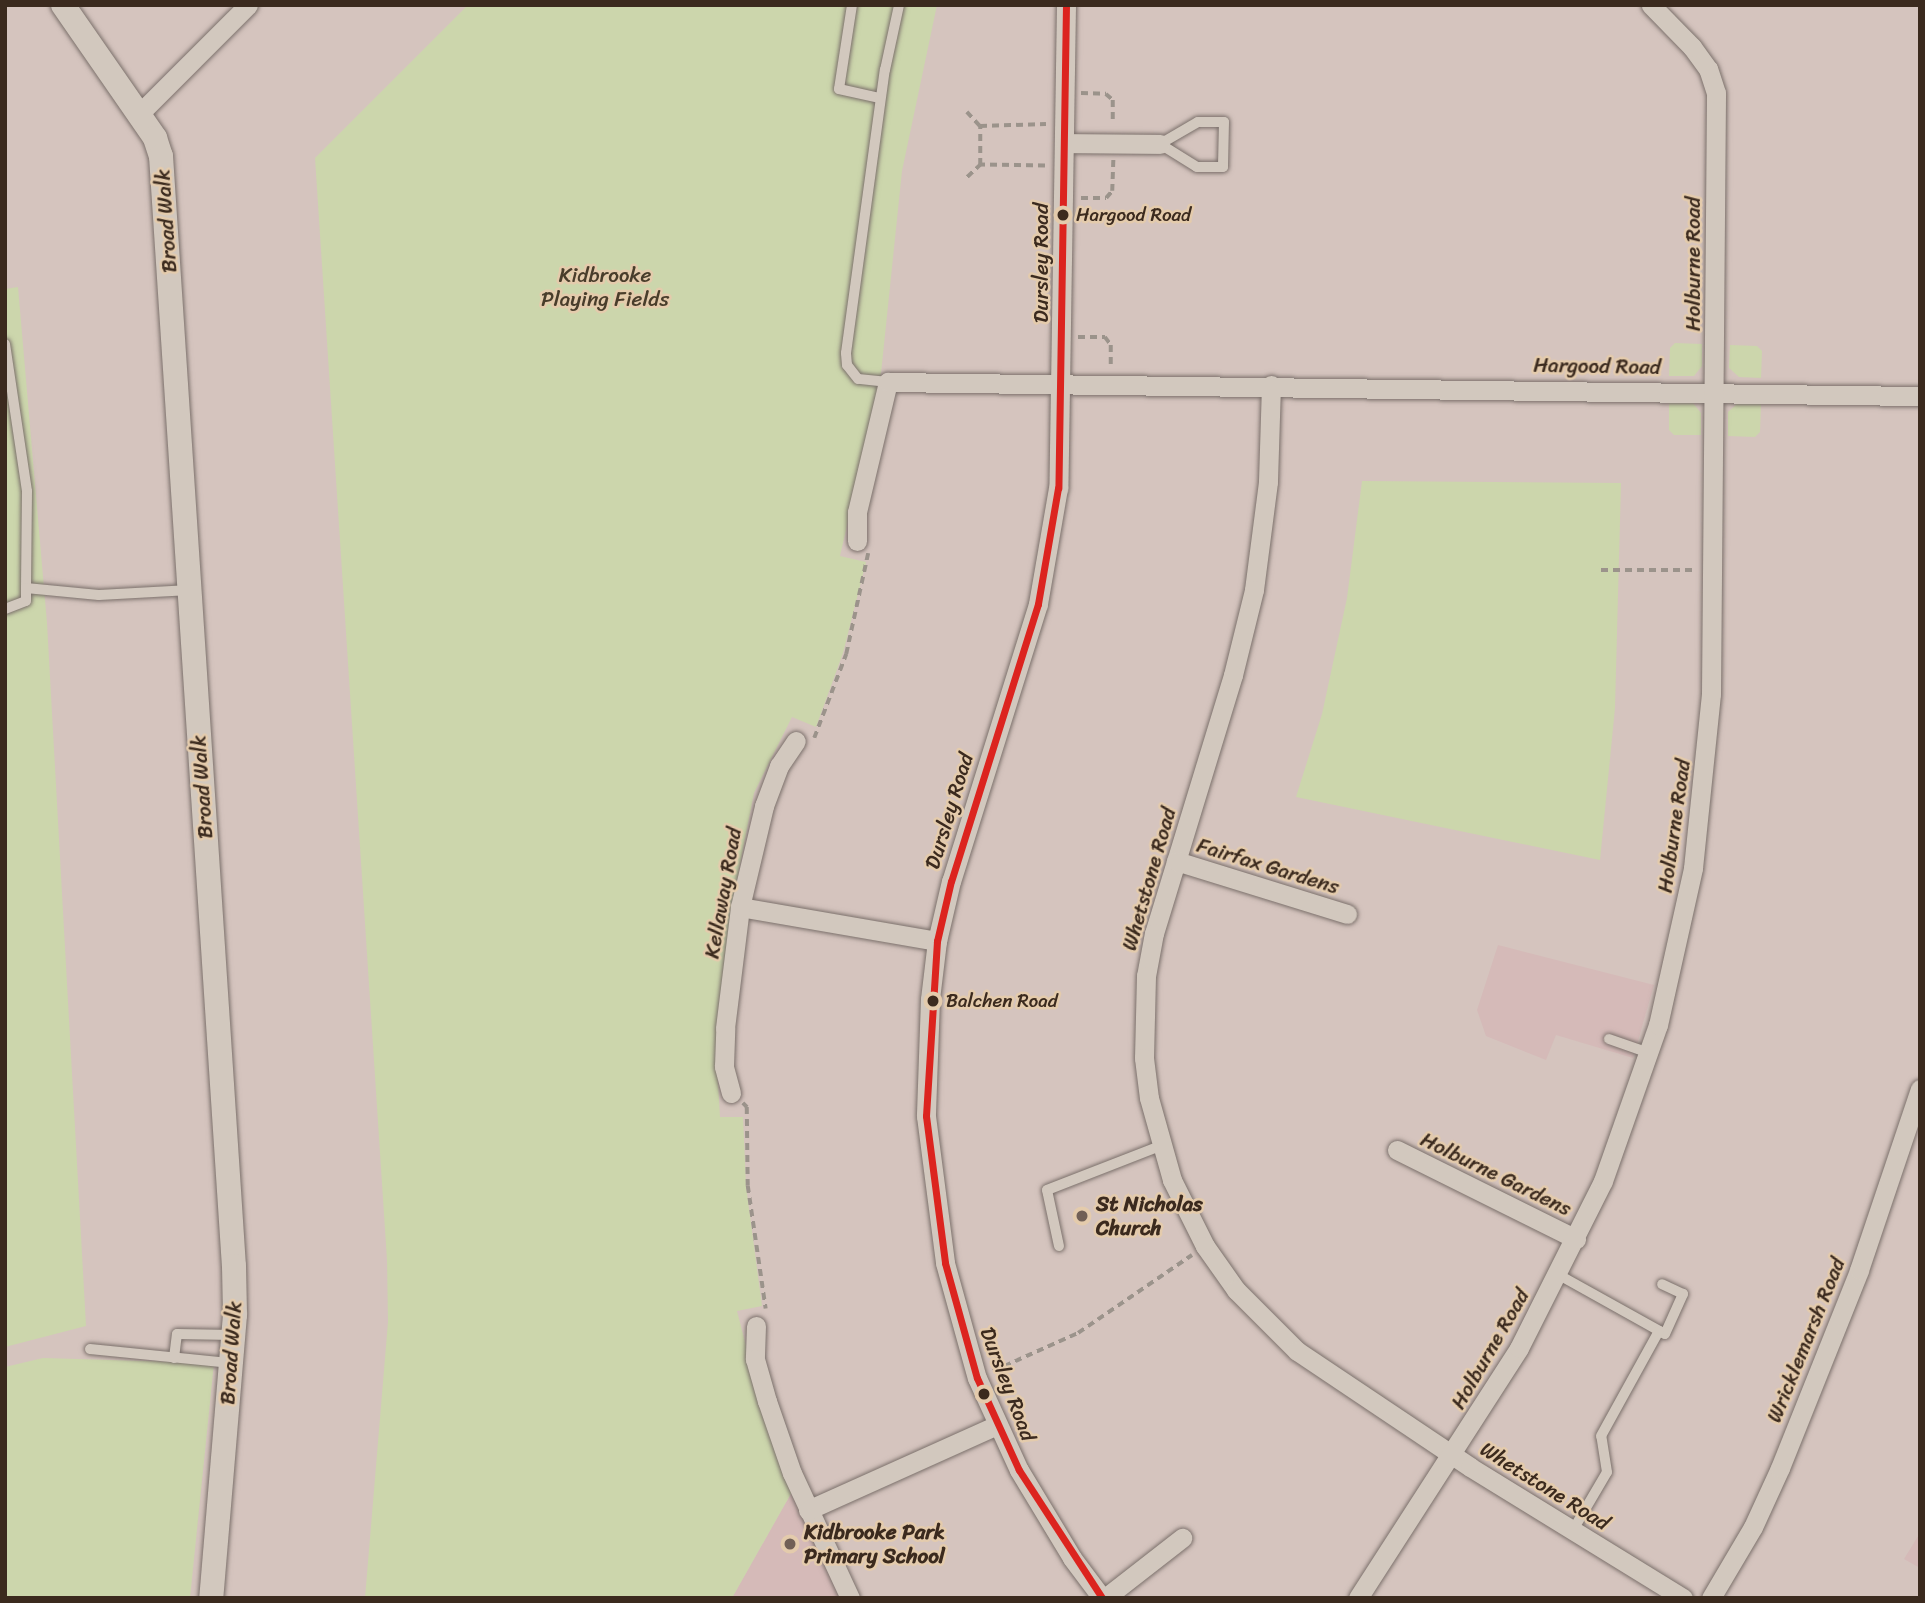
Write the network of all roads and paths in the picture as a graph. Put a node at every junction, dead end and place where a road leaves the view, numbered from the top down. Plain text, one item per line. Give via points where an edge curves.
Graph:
1 (63, 5) edge
2 (248, 5) edge
3 (852, 5) edge
4 (899, 5) edge
5 (1066, 5) edge
6 (1651, 5) edge
7 (1065, 93) junction
8 (880, 98) junction
9 (967, 112) dead end
10 (139, 114) junction
11 (1051, 124) dead end
12 (980, 125) junction
13 (1065, 143) junction
14 (1113, 144) junction
15 (1160, 144) junction
16 (980, 165) junction
17 (1050, 166) dead end
18 (967, 177) dead end
19 (1065, 198) junction
20 (1063, 337) junction
21 (5, 344) edge
22 (888, 382) junction
23 (1063, 383) junction
24 (1111, 383) junction
25 (1271, 385) junction
26 (1715, 390) junction
27 (1920, 396) edge
28 (857, 541) joint
29 (1601, 570) dead end
30 (1699, 570) dead end
31 (26, 588) junction
32 (190, 590) junction
33 (5, 609) edge
34 (796, 741) joint
35 (1175, 861) junction
36 (740, 907) junction
37 (1347, 914) dead end
38 (937, 941) junction
39 (1609, 1040) dead end
40 (1649, 1054) junction
41 (1920, 1089) edge
42 (731, 1093) joint
43 (1160, 1146) junction
44 (1396, 1150) dead end
45 (1576, 1239) junction
46 (1059, 1246) dead end
47 (1205, 1246) junction
48 (1559, 1275) junction
49 (1661, 1284) dead end
50 (756, 1326) joint
51 (1659, 1331) junction
52 (234, 1335) junction
53 (90, 1349) dead end
54 (174, 1357) junction
55 (231, 1363) junction
56 (977, 1378) junction
57 (997, 1425) junction
58 (1452, 1455) junction
59 (808, 1510) junction
60 (1573, 1530) junction
61 (1182, 1538) dead end
62 (211, 1598) edge
63 (850, 1598) edge
64 (1104, 1598) edge
65 (1358, 1598) edge
66 (1683, 1598) edge
67 (1711, 1598) edge

1 - 10 street, Broad Walk
2 - 10 street
3 - 8 lane via 839,89
4 - 8 lane
5 - 7 street, Dursley Road
6 - 26 street, Holburne Road via 1692,47 1708,69 1716,93
7 - 13 street, Dursley Road
7 - 14 path via 1106,93 1113,100
8 - 22 lane via 846,354 847,365 858,379
9 - 12 path
10 - 32 street, Broad Walk via 162,156
11 - 12 path
12 - 16 path
13 - 14 street
13 - 19 street, Dursley Road
14 - 15 street
14 - 19 path via 1112,191 1106,198
15 - 15 lane via 1198,122 1224,122 1223,167 1197,167
16 - 17 path
16 - 18 path
19 - 20 street, Dursley Road
20 - 23 street, Dursley Road
20 - 24 path via 1105,337 1111,345
21 - 31 lane via 27,491
22 - 23 street
22 - 28 street via 857,512
23 - 24 street, Hargood Road
23 - 38 street, Dursley Road via 1058,488 1038,604 951,881
24 - 25 street, Hargood Road
25 - 26 street, Hargood Road via 1557,384
25 - 35 street, Whetstone Road via 1268,482 1254,590 1233,675
26 - 27 street, Hargood Road
26 - 40 street, Holburne Road via 1709,747 1681,936
28 - 34 path via 871,556 846,654 815,737
29 - 30 path
31 - 32 lane via 99,595
31 - 33 lane via 26,601
32 - 52 street, Broad Walk via 234,1266
34 - 36 street, Kellaway Road via 779,766 764,806
35 - 37 street, Fairfax Gardens
35 - 43 street, Whetstone Road via 1154,933 1143,1021 1149,1098
36 - 38 street
36 - 42 street, Kellaway Road via 725,1028 724,1066
38 - 56 street, Dursley Road via 926,1057 930,1174 945,1263
39 - 40 lane
40 - 45 street, Holburne Road via 1603,1181
41 - 67 street, Wricklemarsh Road via 1859,1270 1780,1468 1753,1527
42 - 50 path via 747,1107 748,1186 766,1313
43 - 46 lane via 1046,1190
43 - 47 street, Whetstone Road
44 - 45 street, Holburne Gardens
45 - 48 street, Holburne Road
47 - 56 path via 1078,1333
47 - 58 street, Whetstone Road via 1236,1290 1297,1351
48 - 51 lane
48 - 58 street, Holburne Road
49 - 51 lane via 1683,1294 1665,1334
50 - 59 street via 755,1359
51 - 60 lane via 1601,1436 1608,1472
52 - 54 lane via 177,1334
52 - 55 street, Broad Walk
53 - 54 lane
54 - 55 lane
55 - 62 street, Broad Walk
56 - 57 street, Dursley Road
57 - 59 street
57 - 64 street, Dursley Road via 1047,1519
58 - 60 street, Whetstone Road
58 - 65 street, Holburne Road
59 - 63 street
60 - 66 street, Whetstone Road
61 - 64 street

